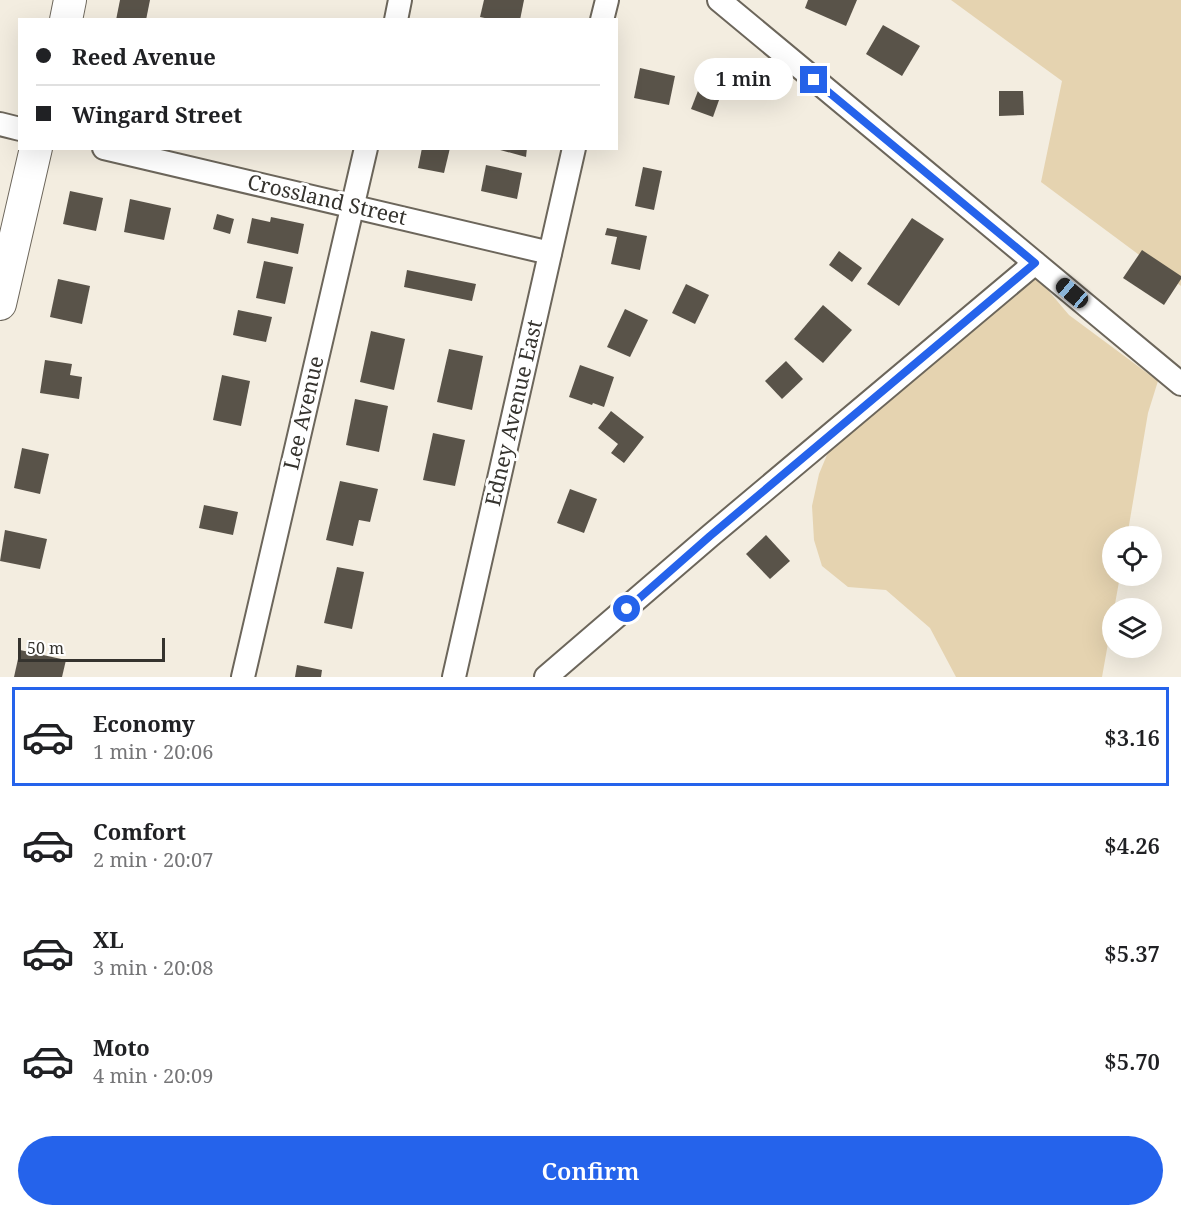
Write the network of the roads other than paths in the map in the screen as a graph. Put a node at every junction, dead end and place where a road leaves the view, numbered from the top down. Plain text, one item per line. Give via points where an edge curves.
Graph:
1 (70, 0) edge
2 (400, 0) edge
3 (607, 0) edge
4 (719, 0) edge
5 (66, 18) edge
6 (396, 18) edge
7 (602, 18) edge
8 (0, 124) edge
9 (18, 128) edge
10 (36, 150) edge
11 (113, 150) edge
12 (366, 150) edge
13 (574, 150) edge
14 (353, 206) junction
15 (550, 253) junction
16 (1035, 263) junction
17 (0, 304) edge
18 (1181, 384) edge
19 (243, 677) edge
20 (454, 677) edge
21 (546, 677) edge

1 - 5 street
2 - 6 street
3 - 7 street
4 - 16 street
8 - 9 street
10 - 17 street
11 - 14 street, Crossland Street
12 - 14 street, Lee Avenue
13 - 15 street, Edney Avenue East
14 - 15 street, Crossland Street
14 - 19 street, Lee Avenue
15 - 20 street, Edney Avenue East
16 - 18 street
16 - 21 street

